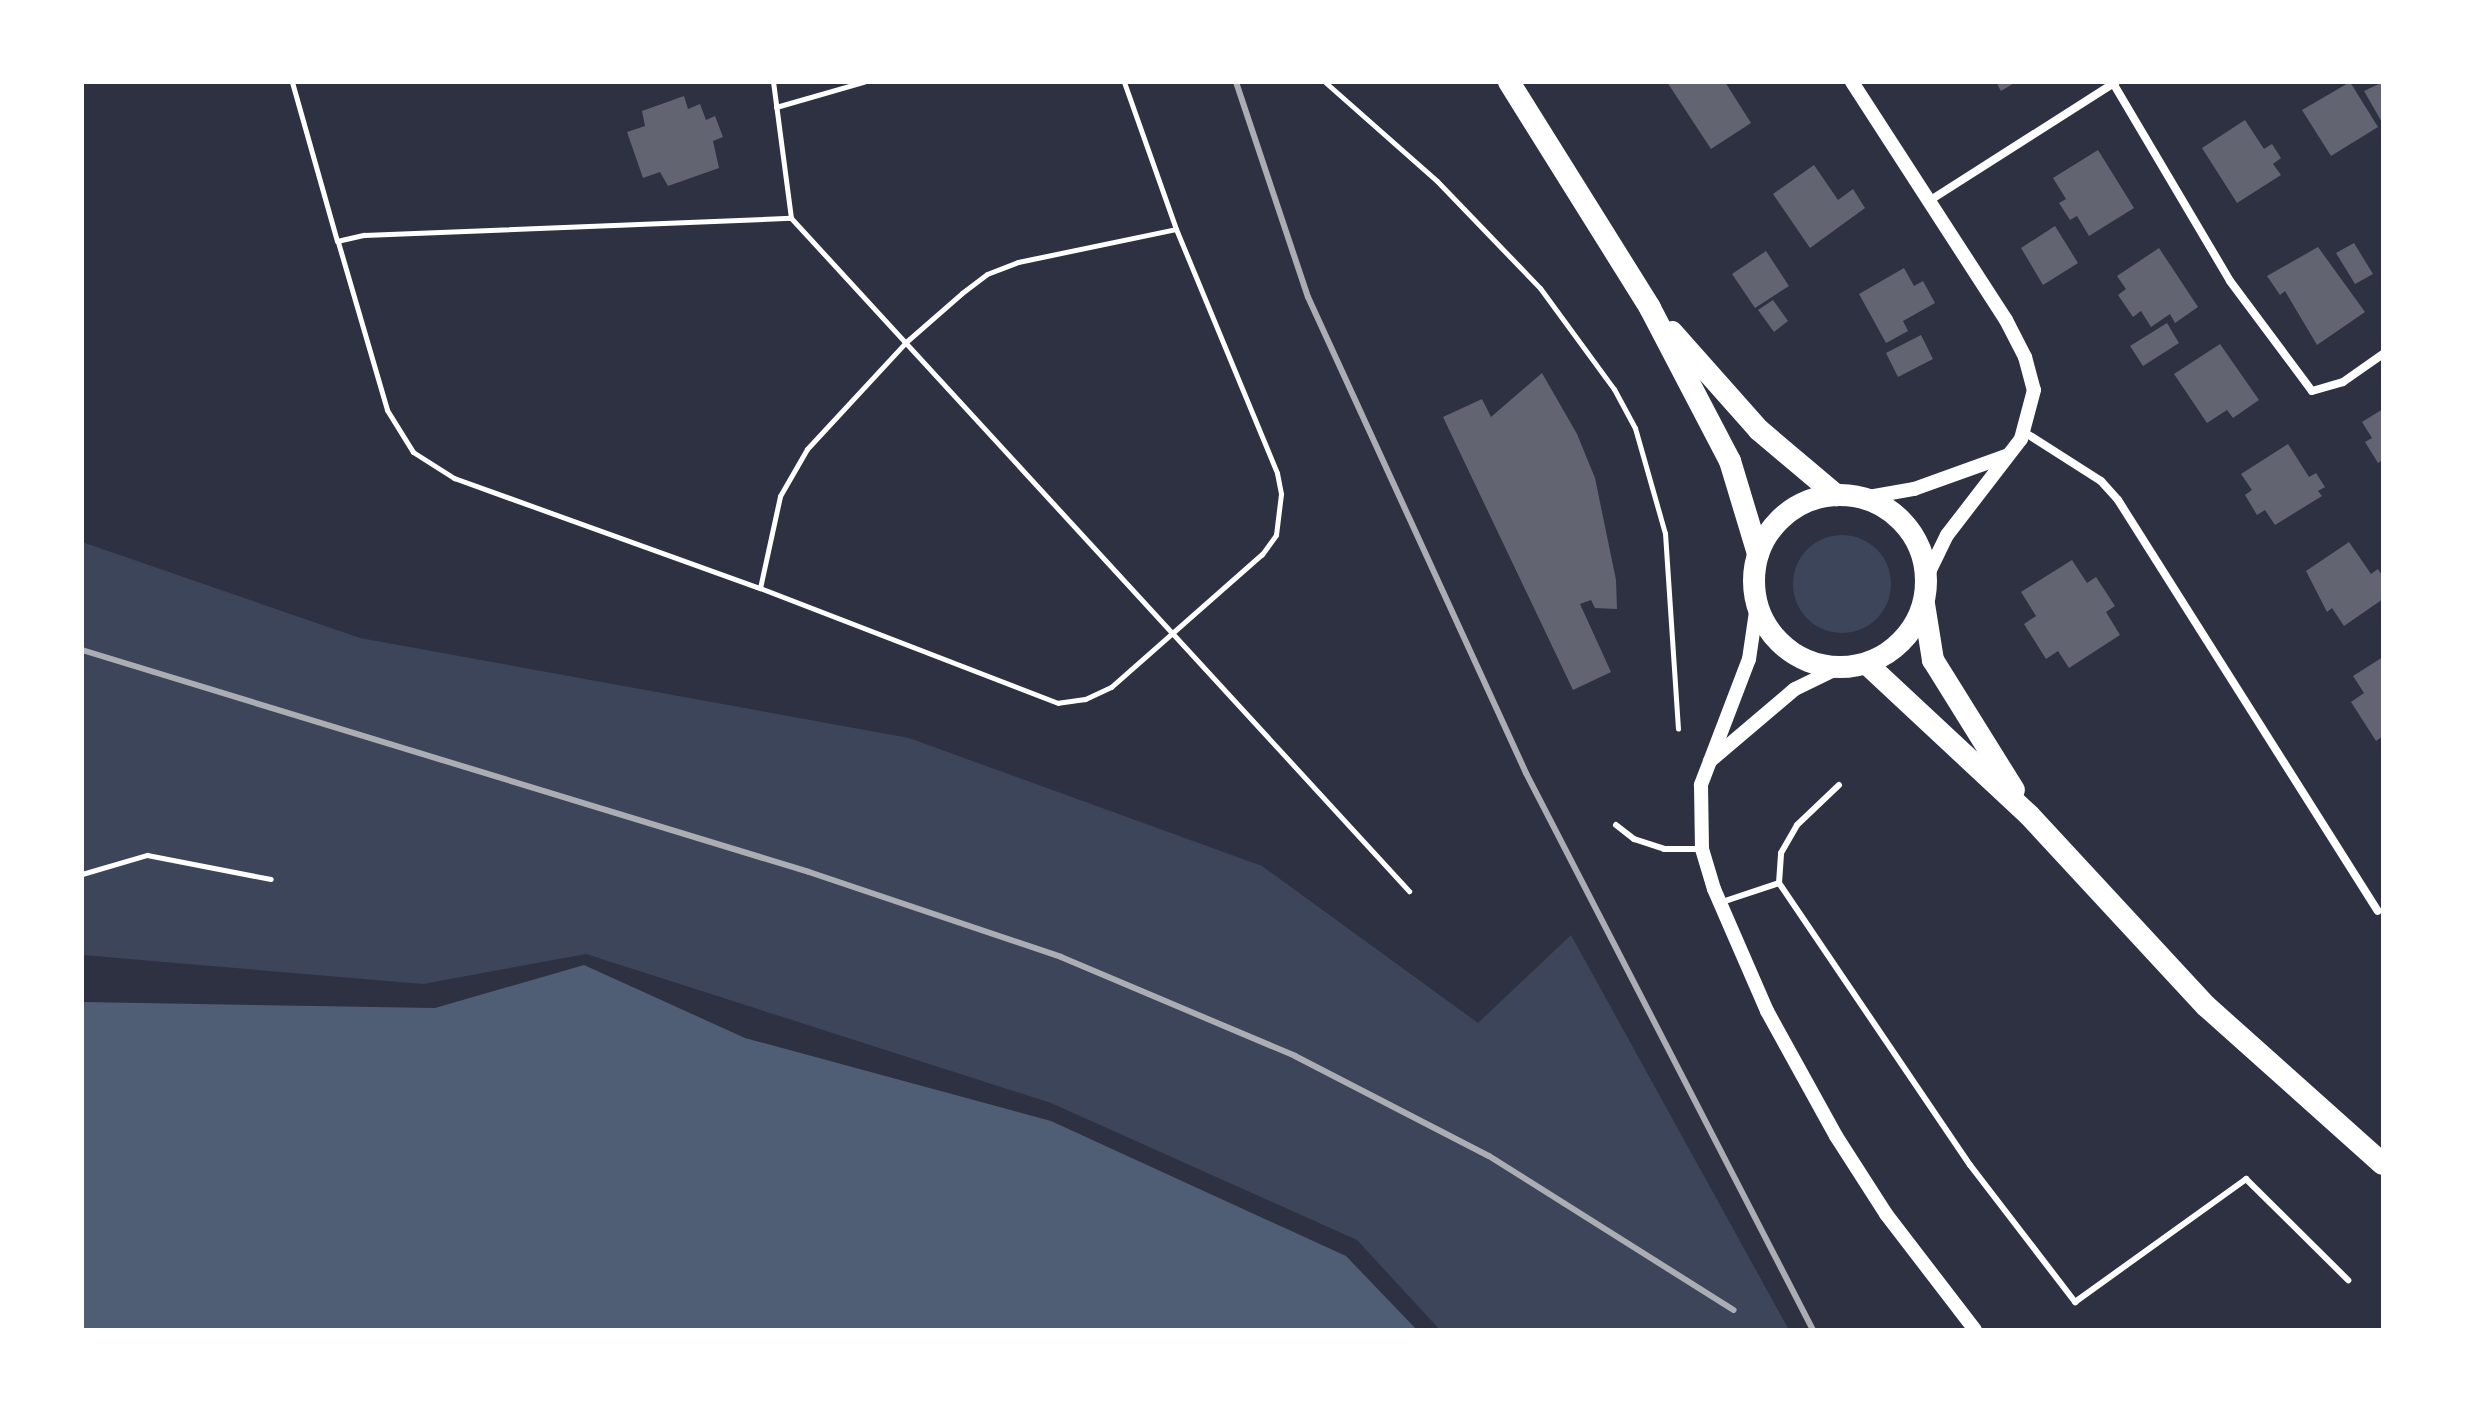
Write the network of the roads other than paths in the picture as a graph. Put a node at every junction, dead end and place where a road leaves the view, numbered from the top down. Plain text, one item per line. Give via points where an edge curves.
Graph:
1 (1509, 82) edge
2 (1852, 82) edge
3 (2115, 83) edge
4 (1929, 201) junction
5 (1650, 308) junction
6 (2383, 354) edge
7 (2024, 432) junction
8 (2006, 456) junction
9 (1836, 495) junction
10 (1863, 498) junction
11 (1758, 554) junction
12 (1927, 576) junction
13 (1924, 604) junction
14 (1757, 605) junction
15 (1867, 664) junction
16 (1838, 668) junction
17 (1709, 761) junction
18 (1839, 785) dead end
19 (2029, 815) junction
20 (1616, 825) dead end
21 (1702, 849) junction
22 (1779, 883) junction
23 (1719, 903) junction
24 (2380, 910) edge
25 (2383, 1164) edge
26 (2348, 1280) dead end
27 (1975, 1330) edge

1 - 5 highway
2 - 4 street
3 - 4 street
3 - 6 street via 2230,281 2312,391 2343,382
4 - 7 street via 2025,357 2034,390
5 - 9 highway via 1759,430
5 - 11 highway via 1730,461
7 - 8 street
7 - 24 street via 2101,481 2118,500
8 - 10 street via 1914,489
8 - 12 street via 1989,486 1947,535
9 - 10 highway
9 - 11 highway via 1788,513
10 - 12 highway via 1906,525 1921,549
11 - 14 highway
12 - 13 highway
13 - 15 highway via 1912,630 1893,650
13 - 19 highway via 1933,660
14 - 16 highway via 1784,648 1810,663
14 - 17 street via 1749,659
15 - 16 highway
15 - 19 highway
16 - 17 street via 1795,689
17 - 21 street via 1701,785
18 - 22 lane via 1797,825 1781,853
19 - 25 highway via 2206,1006
20 - 21 lane via 1634,839 1664,849
21 - 23 street
22 - 23 lane
22 - 26 lane via 1970,1165 2075,1302 2246,1179
23 - 27 street via 1767,1011 1836,1136 1886,1214

